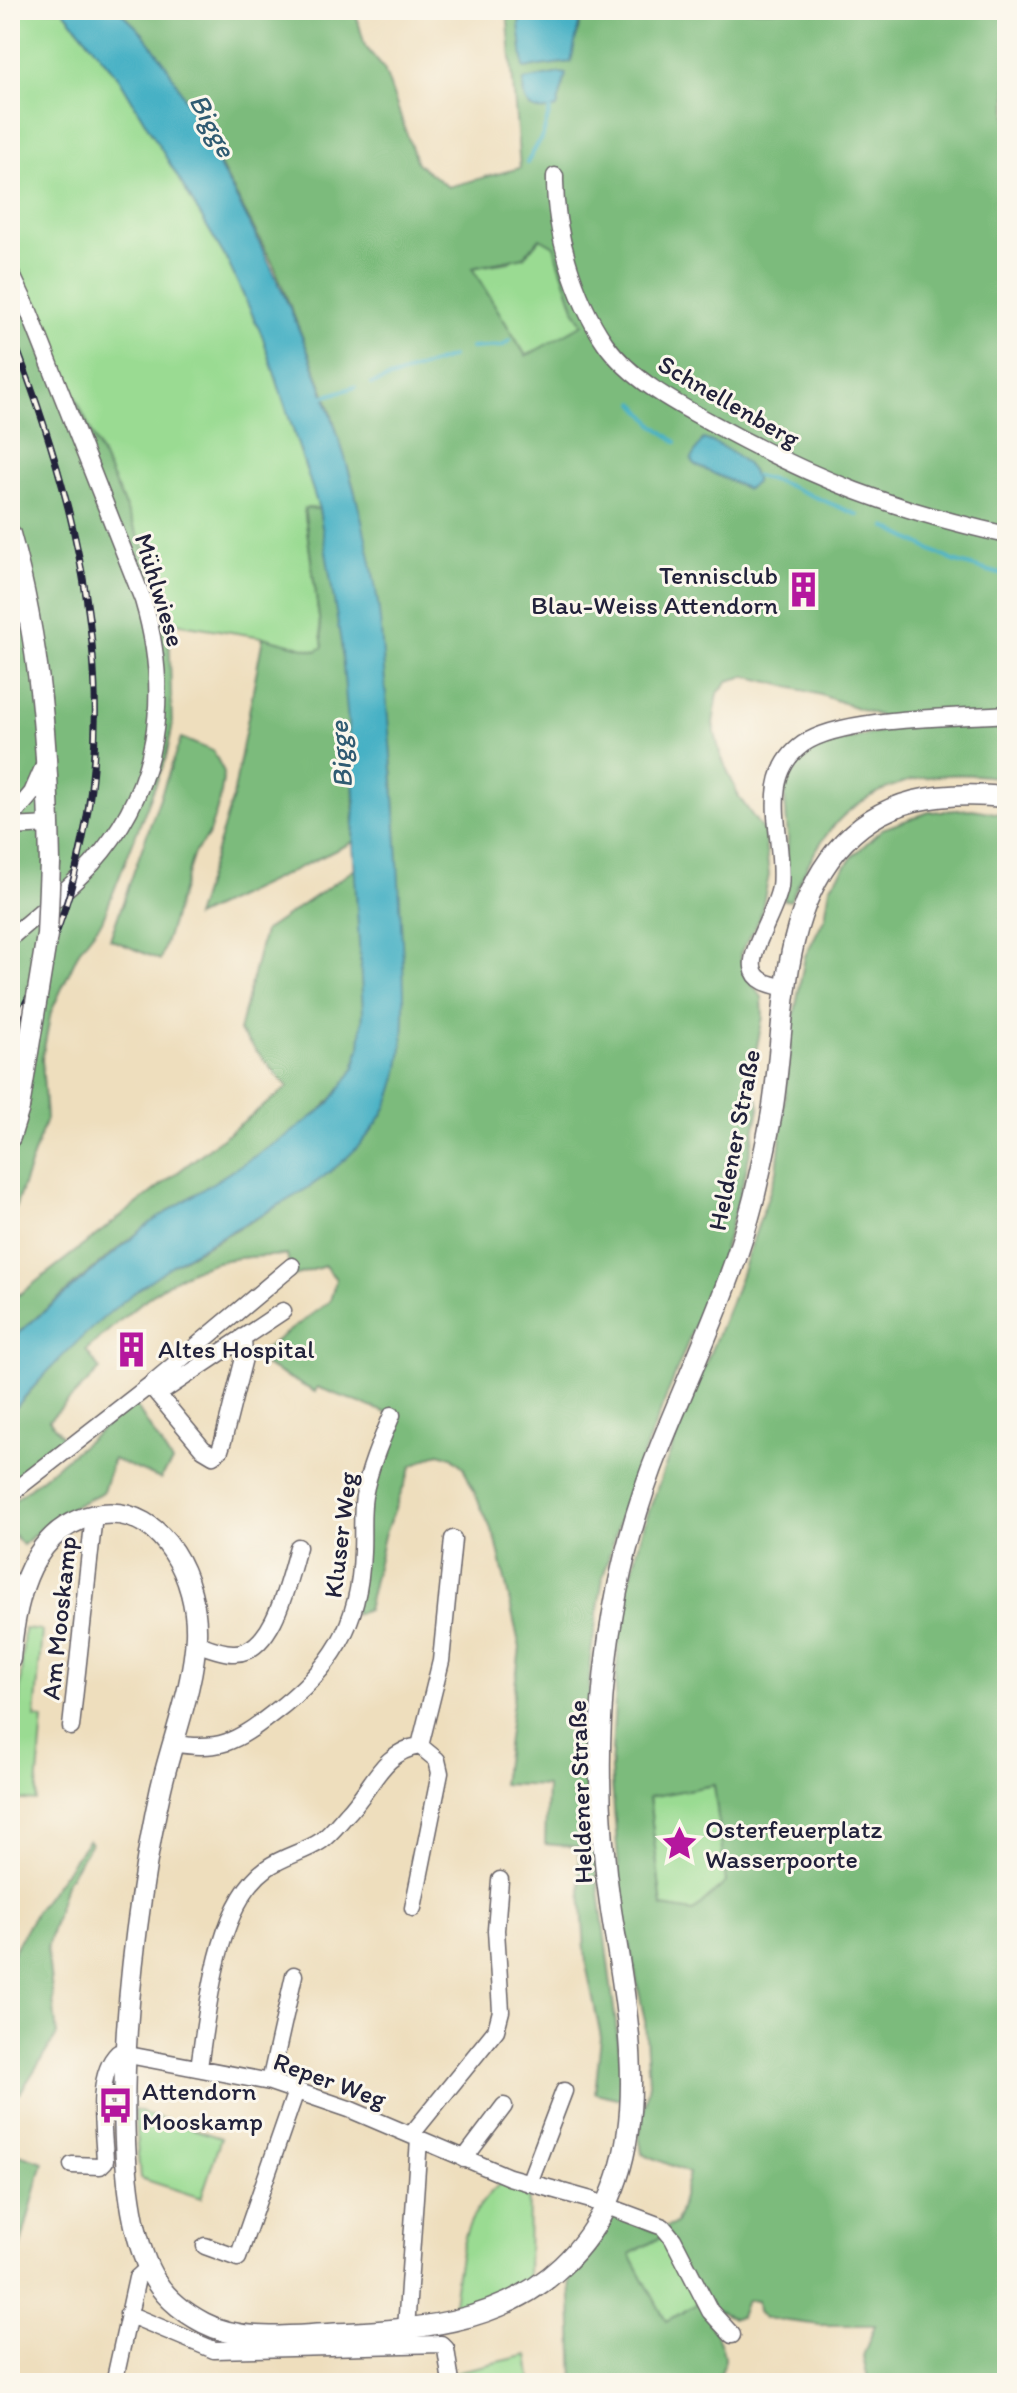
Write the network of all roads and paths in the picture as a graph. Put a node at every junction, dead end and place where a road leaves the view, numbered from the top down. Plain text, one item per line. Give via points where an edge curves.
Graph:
1 (555, 176) dead end
2 (10, 271) edge
3 (10, 534) edge
4 (1007, 535) edge
5 (1007, 714) edge
6 (46, 759) junction
7 (1007, 797) edge
8 (10, 819) edge
9 (50, 825) junction
10 (10, 827) edge
11 (10, 938) edge
12 (787, 988) junction
13 (10, 1137) edge
14 (292, 1266) dead end
15 (283, 1311) dead end
16 (243, 1337) junction
17 (155, 1389) junction
18 (392, 1415) dead end
19 (10, 1494) edge
20 (94, 1515) junction
21 (453, 1539) dead end
22 (298, 1547) dead end
23 (196, 1643) junction
24 (10, 1659) edge
25 (71, 1727) dead end
26 (172, 1743) junction
27 (420, 1746) junction
28 (500, 1880) dead end
29 (413, 1908) dead end
30 (294, 1975) dead end
31 (127, 2054) junction
32 (199, 2067) junction
33 (270, 2082) junction
34 (296, 2091) junction
35 (564, 2091) dead end
36 (504, 2106) dead end
37 (415, 2137) junction
38 (464, 2159) junction
39 (72, 2165) dead end
40 (529, 2183) junction
41 (607, 2206) junction
42 (205, 2246) dead end
43 (148, 2268) junction
44 (128, 2314) junction
45 (406, 2329) junction
46 (732, 2335) dead end
47 (114, 2383) edge
48 (451, 2383) edge

1 - 4 street, Schnellenberg via 554,205 575,280 605,344 630,369 680,405 821,480 885,504
2 - 11 street, Mühlwiese via 125,548 152,633 159,697 145,774 116,832 75,881
3 - 6 main road via 37,649
5 - 12 street via 860,725 814,738 792,755 776,790 776,907 752,964 765,983
6 - 8 street via 32,793
6 - 9 main road
7 - 12 main road, Heldener Straße via 934,794 864,823 835,852 812,890
9 - 10 street
9 - 13 main road, bridge via 47,935
12 - 41 main road, Heldener Straße via 772,1110 753,1201 720,1304 641,1501 608,1631 601,1716 603,1855 631,2035 633,2084 628,2134
14 - 17 street
15 - 16 street
16 - 17 street
16 - 17 street via 244,1358 220,1450 213,1455
17 - 19 street
18 - 26 street, Kluser Weg via 364,1496 359,1597 344,1639 312,1679 249,1732 202,1749
20 - 23 main road, Heldener Straße via 128,1515 161,1536 179,1560 191,1592
20 - 24 main road, Heldener Straße via 51,1538 33,1560 14,1616
20 - 25 street, Am Mooskamp
21 - 27 street via 441,1661
22 - 23 street via 281,1604 258,1643 232,1653
23 - 26 main road, Heldener Straße
26 - 31 main road, Heldener Straße via 143,1889
27 - 29 street via 437,1760 440,1773
27 - 32 street via 388,1759 360,1802 322,1840 267,1868 250,1885 216,1959
28 - 37 street via 496,1930 501,2011 496,2030
30 - 33 street
31 - 32 street, Reper Weg
31 - 39 street via 114,2056 108,2069 101,2120 105,2161 100,2166
31 - 43 main road, Heldener Straße via 127,2153
32 - 33 street, Reper Weg
33 - 34 street, Reper Weg
34 - 37 street, Reper Weg
34 - 42 street via 238,2258
35 - 40 street
36 - 38 street
37 - 38 street, Reper Weg
37 - 45 street
38 - 40 street, Reper Weg
40 - 41 street, Reper Weg
41 - 45 main road, Heldener Straße via 570,2259 536,2290 492,2310
41 - 46 street, Reper Weg via 663,2227 710,2311
43 - 44 street via 137,2278
43 - 45 main road, Heldener Straße via 171,2300 199,2321 242,2336
44 - 47 street
44 - 48 street via 214,2350 441,2344

